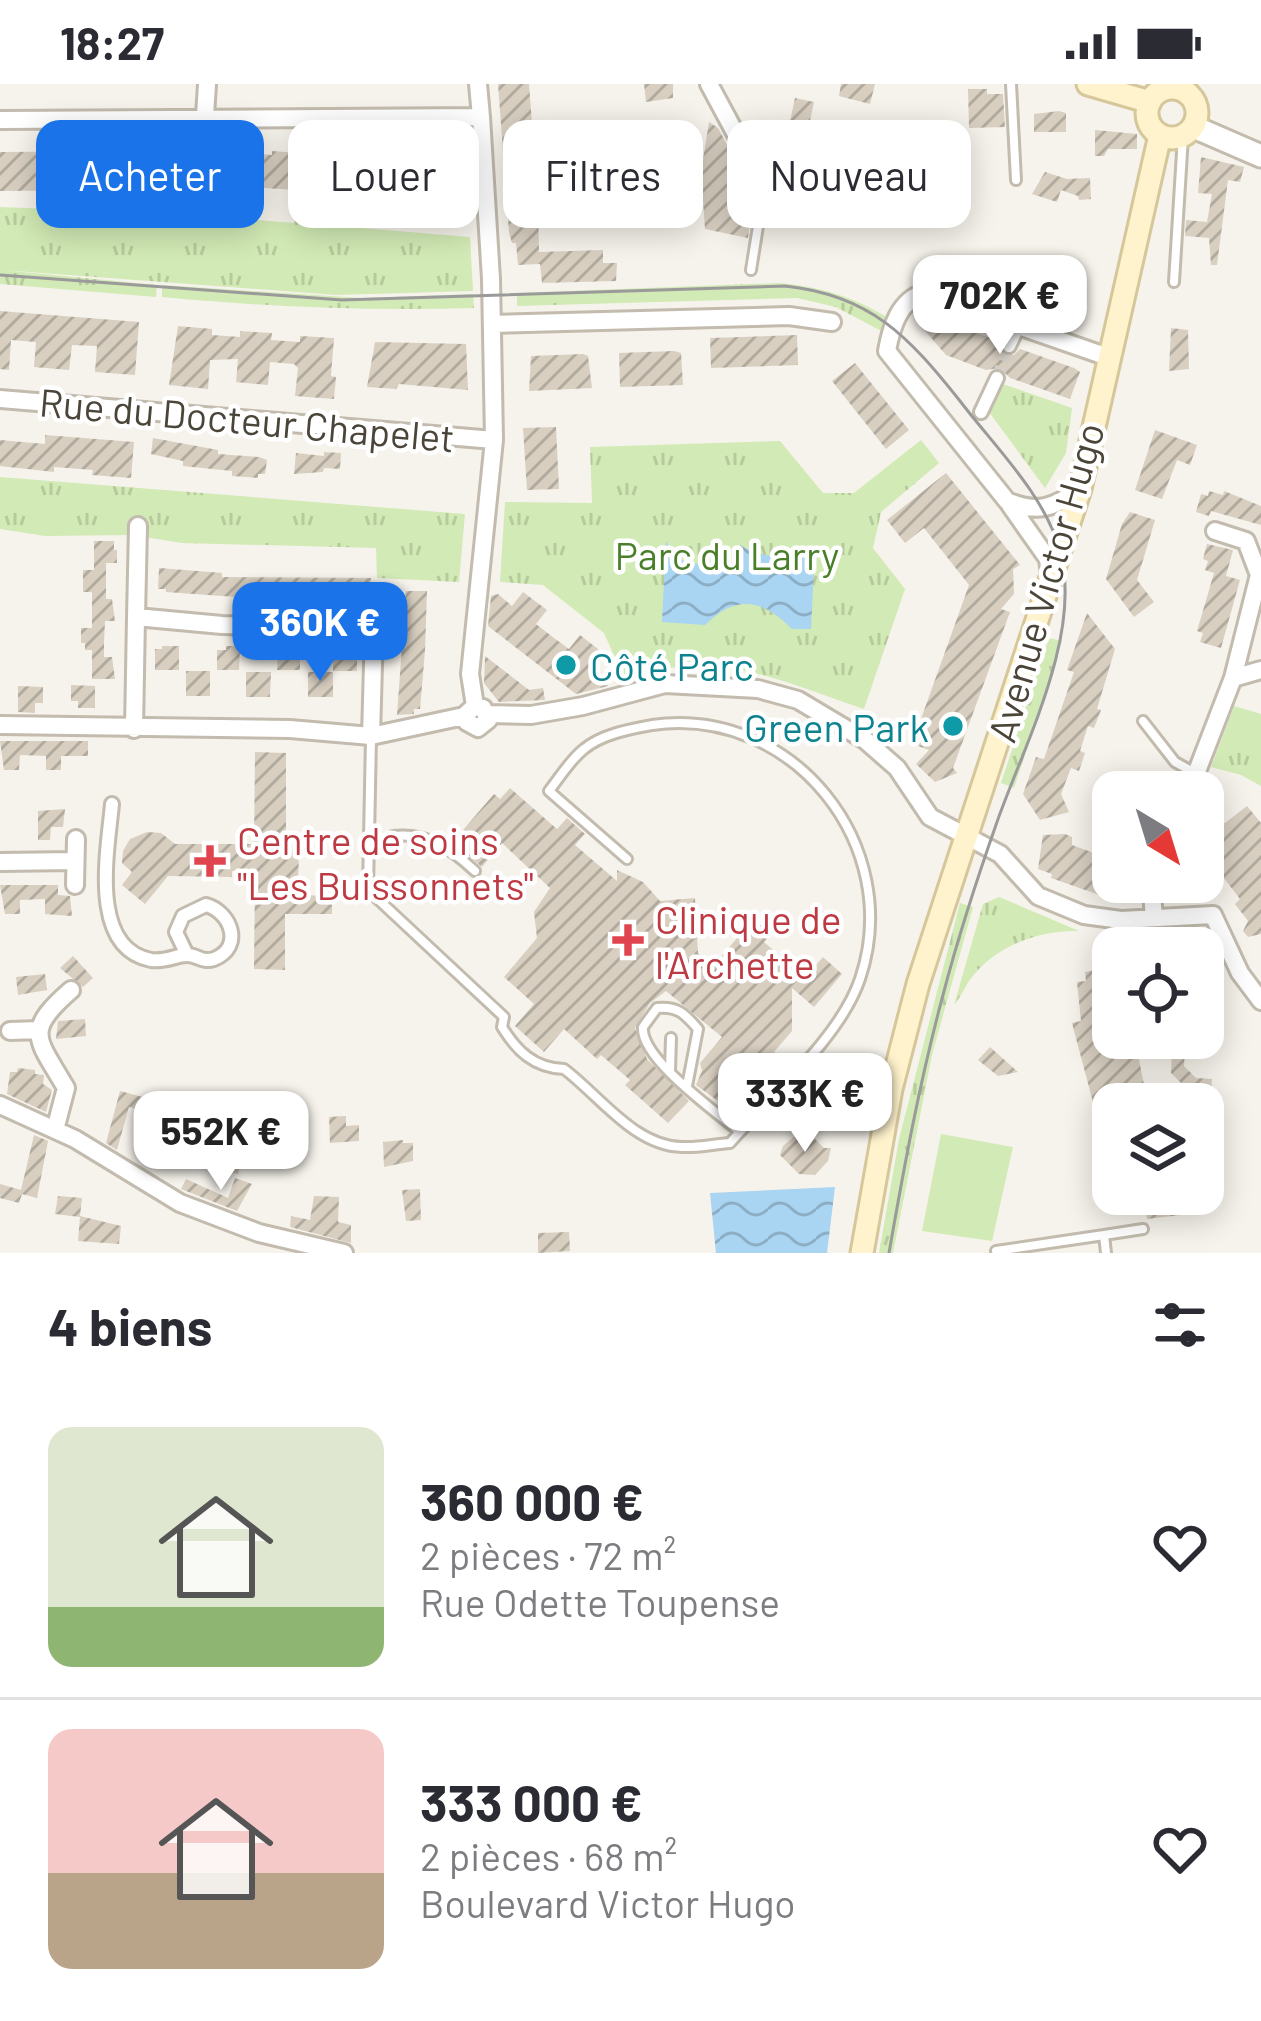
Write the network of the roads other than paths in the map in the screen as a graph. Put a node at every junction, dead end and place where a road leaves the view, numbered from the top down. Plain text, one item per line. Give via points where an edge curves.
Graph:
1 (207, 84) edge
2 (478, 84) edge
3 (710, 84) edge
4 (1011, 84) edge
5 (1088, 84) edge
6 (1183, 87) edge
7 (1150, 103) junction
8 (205, 116) junction
9 (481, 117) junction
10 (0, 120) edge
11 (729, 120) edge
12 (1188, 131) junction
13 (1160, 135) junction
14 (1261, 156) edge
15 (1016, 180) dead end
16 (758, 228) edge
17 (751, 270) dead end
18 (1174, 282) dead end
19 (832, 322) dead end
20 (492, 324) junction
21 (1016, 331) dead end
22 (1009, 346) tunnel mouth
23 (1108, 357) junction
24 (997, 378) tunnel mouth
25 (0, 399) edge
26 (982, 412) dead end
27 (494, 440) junction
28 (1080, 489) junction
29 (1007, 501) junction
30 (139, 526) dead end
31 (1214, 531) dead end
32 (1051, 587) junction
33 (136, 617) junction
34 (1261, 670) edge
35 (1233, 678) junction
36 (476, 712) junction
37 (1143, 721) dead end
38 (0, 725) edge
39 (134, 729) junction
40 (371, 736) junction
41 (1190, 771) edge
42 (1197, 771) edge
43 (112, 804) dead end
44 (394, 836) dead end
45 (963, 837) junction
46 (76, 839) dead end
47 (628, 859) dead end
48 (74, 861) junction
49 (0, 862) edge
50 (475, 871) dead end
51 (75, 885) dead end
52 (1153, 903) edge
53 (1154, 918) junction
54 (187, 955) junction
55 (71, 990) dead end
56 (1261, 1001) edge
57 (39, 1030) junction
58 (10, 1031) dead end
59 (671, 1038) dead end
60 (670, 1071) junction
61 (687, 1086) junction
62 (0, 1105) edge
63 (55, 1130) junction
64 (740, 1132) junction
65 (1143, 1229) dead end
66 (1104, 1235) junction
67 (995, 1251) edge
68 (344, 1253) edge
69 (862, 1253) edge
70 (1106, 1253) edge

1 - 8 street
2 - 9 street
3 - 11 street
4 - 15 lane
5 - 7 main road
6 - 7 main road via 1160,91
6 - 12 main road via 1195,102
7 - 13 main road via 1150,124
8 - 9 street
8 - 10 street
9 - 20 street
12 - 13 main road
12 - 14 street
12 - 18 lane
13 - 23 main road, Avenue Victor Hugo
16 - 17 lane
19 - 20 street via 748,316
20 - 27 street
21 - 22 street
23 - 28 main road, Avenue Victor Hugo
23 - 29 street via 933,295 918,294 902,308 887,351
24 - 26 street
25 - 27 street, Rue du Docteur Chapelet
27 - 36 street via 470,674
28 - 29 street via 1035,511
28 - 32 main road, Avenue Victor Hugo
29 - 32 street via 1048,559
30 - 33 street
31 - 35 street via 1246,541 1259,574
32 - 45 main road, Avenue Victor Hugo
33 - 39 street
33 - 40 street via 374,628
34 - 35 street
35 - 42 street
36 - 40 street
36 - 45 street via 531,715 664,684 758,688 798,700 865,740 897,768 930,817
37 - 41 lane
38 - 39 street
39 - 40 street
40 - 64 lane via 368,890 504,1017 502,1027 524,1055 564,1069 651,1140 678,1148 730,1143
43 - 54 street via 112,926 120,942 147,959
44 - 50 lane via 433,839
45 - 53 street via 1000,854 1038,896 1084,915
45 - 69 main road, Avenue Victor Hugo via 891,1089
46 - 48 street
47 - 64 lane via 549,791 585,748 667,723 709,724 789,755 822,788 860,858 869,890 858,985 820,1043
48 - 49 street
48 - 51 street
52 - 53 street
53 - 56 street via 1213,915
54 - 54 street via 176,932 183,916 197,906 217,908 232,928 229,945 213,959
55 - 57 street via 43,1014
57 - 58 street
57 - 63 street via 66,1088
59 - 60 lane
60 - 61 lane
60 - 61 lane via 642,1037 651,1014 670,1007 698,1029
61 - 64 lane
62 - 63 street
63 - 68 street via 180,1202 259,1233
65 - 66 lane
66 - 67 lane
66 - 70 lane

